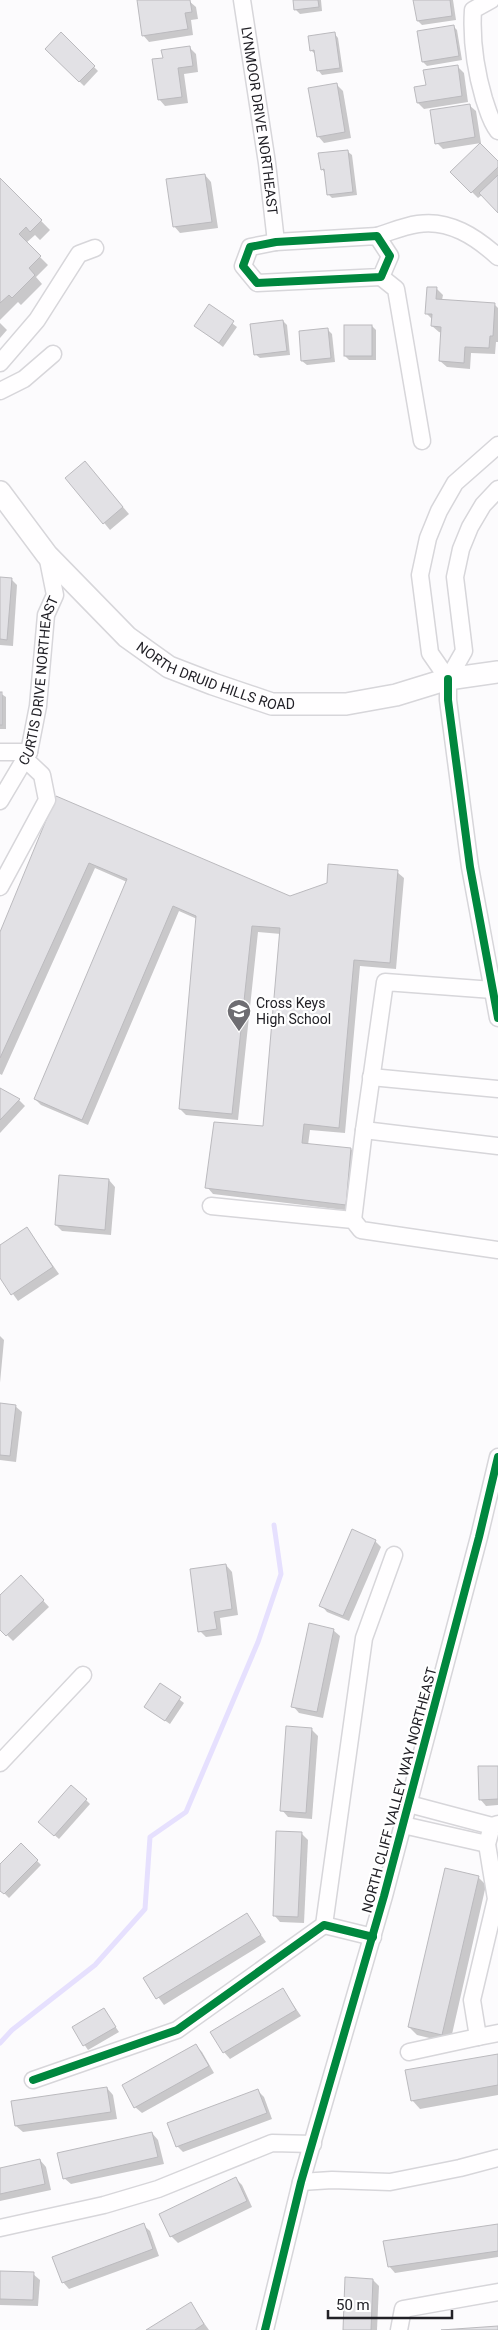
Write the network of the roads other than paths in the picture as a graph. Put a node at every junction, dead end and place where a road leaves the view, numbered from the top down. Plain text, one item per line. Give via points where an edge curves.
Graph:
1 (242, 0) edge
2 (491, 0) edge
3 (498, 131) edge
4 (377, 236) junction
5 (276, 242) junction
6 (95, 248) dead end
7 (498, 257) edge
8 (381, 277) junction
9 (53, 354) dead end
10 (0, 363) edge
11 (0, 391) edge
12 (422, 441) dead end
13 (498, 445) edge
14 (498, 490) edge
15 (0, 492) edge
16 (47, 555) junction
17 (498, 672) edge
18 (448, 679) junction
19 (0, 752) edge
20 (27, 756) junction
21 (0, 801) edge
22 (0, 887) edge
23 (493, 990) junction
24 (498, 1018) edge
25 (371, 1077) junction
26 (498, 1089) edge
27 (364, 1130) junction
28 (498, 1146) edge
29 (211, 1206) dead end
30 (353, 1220) junction
31 (498, 1250) edge
32 (498, 1457) edge
33 (394, 1555) dead end
34 (83, 1675) dead end
35 (0, 1763) edge
36 (409, 1804) junction
37 (403, 1825) junction
38 (495, 1825) edge
39 (487, 1844) junction
40 (324, 1925) junction
41 (373, 1937) junction
42 (498, 2033) edge
43 (478, 2037) junction
44 (409, 2052) dead end
45 (33, 2080) dead end
46 (313, 2144) junction
47 (498, 2158) edge
48 (301, 2182) junction
49 (0, 2228) edge
50 (498, 2292) edge
51 (265, 2330) edge
52 (399, 2330) edge

1 - 5 street, LYNMOOR DRIVE NORTHEAST
2 - 3 street via 473,10 472,38 476,72 492,124
4 - 5 street
4 - 7 street via 419,223 453,226 483,243
4 - 8 street via 390,256
5 - 8 street via 250,247 243,266 257,282
6 - 10 street via 79,254 36,320
8 - 12 street via 396,289
9 - 11 street via 24,379
13 - 18 street via 455,483 428,538 420,575 430,653
14 - 18 street via 483,505 461,549 455,576 464,651
15 - 16 main road, NORTH DRUID HILLS ROAD
16 - 18 main road, NORTH DRUID HILLS ROAD via 128,637 169,667 272,704 346,704 396,695
16 - 20 street, CURTIS DRIVE NORTHEAST via 55,594 46,614 38,706
17 - 18 main road, NORTH DRUID HILLS ROAD
18 - 23 street via 470,867
19 - 20 street
20 - 21 street, CURTIS DRIVE NORTHEAST
20 - 22 street via 42,775 47,800
23 - 24 street
23 - 25 street via 385,982
25 - 26 street
25 - 27 street
27 - 28 street
27 - 30 street
29 - 30 street
30 - 31 street via 361,1230
32 - 36 street, NORTH CLIFF VALLEY WAY NORTHEAST
33 - 40 street via 364,1638
34 - 35 street
36 - 37 street, NORTH CLIFF VALLEY WAY NORTHEAST
36 - 38 street
37 - 39 street
37 - 41 street, NORTH CLIFF VALLEY WAY NORTHEAST
38 - 39 street
39 - 43 street via 496,1899 472,2000
40 - 41 street
40 - 45 street via 177,2030
41 - 46 street, NORTH CLIFF VALLEY WAY NORTHEAST
42 - 43 street
43 - 44 street
46 - 48 street, NORTH CLIFF VALLEY WAY NORTHEAST
46 - 49 street via 272,2143 158,2188 104,2205
47 - 48 street via 390,2182
48 - 51 street, NORTH CLIFF VALLEY WAY NORTHEAST
50 - 52 street via 403,2309

